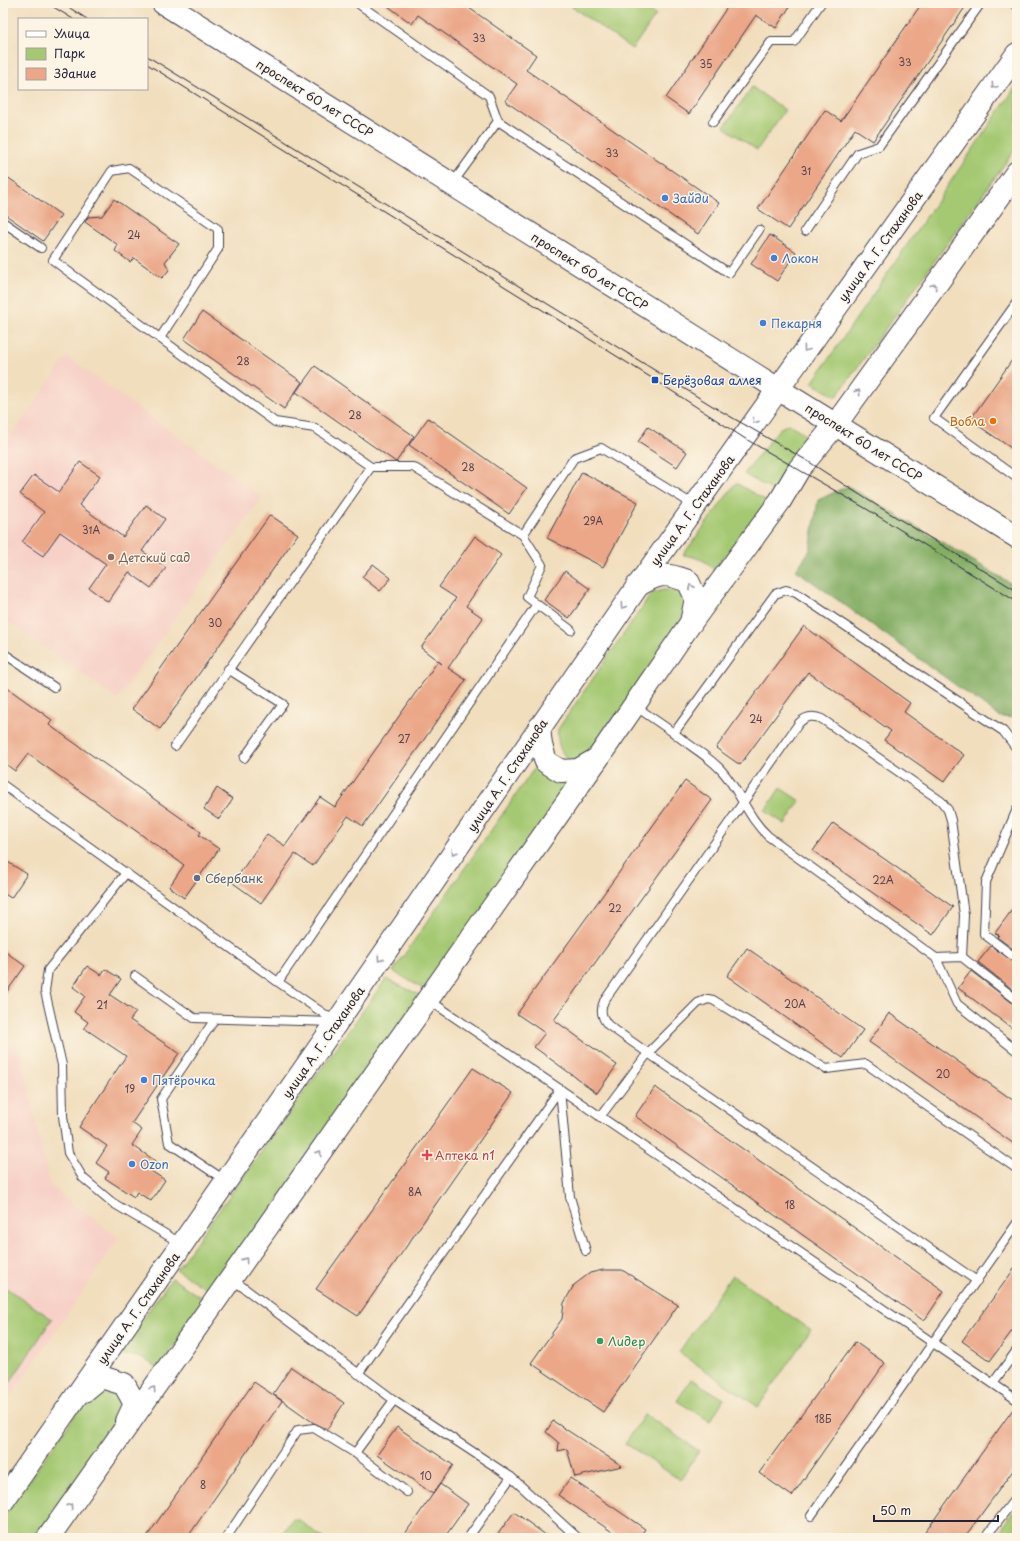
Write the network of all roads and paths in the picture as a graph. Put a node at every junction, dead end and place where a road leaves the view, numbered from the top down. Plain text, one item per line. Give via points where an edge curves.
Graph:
1 (163, 3) edge
2 (359, 3) edge
3 (821, 3) edge
4 (981, 3) edge
5 (1014, 3) edge
6 (1017, 6) edge
7 (1017, 54) edge
8 (498, 121) junction
9 (713, 122) dead end
10 (1017, 172) edge
11 (452, 184) junction
12 (3, 222) edge
13 (760, 230) dead end
14 (805, 231) dead end
15 (41, 248) dead end
16 (1017, 302) edge
17 (160, 338) junction
18 (778, 389) junction
19 (836, 424) junction
20 (371, 467) junction
21 (1017, 478) edge
22 (695, 505) junction
23 (524, 535) junction
24 (1017, 537) edge
25 (637, 587) junction
26 (537, 604) junction
27 (690, 624) junction
28 (571, 630) dead end
29 (3, 654) edge
30 (228, 669) junction
31 (54, 687) dead end
32 (634, 706) junction
33 (539, 728) junction
34 (674, 733) junction
35 (175, 746) dead end
36 (1016, 746) edge
37 (244, 758) dead end
38 (598, 758) junction
39 (3, 785) edge
40 (743, 804) junction
41 (1017, 809) edge
42 (126, 873) junction
43 (962, 957) junction
44 (936, 958) junction
45 (1017, 958) edge
46 (135, 976) dead end
47 (278, 982) junction
48 (427, 999) junction
49 (1017, 1000) edge
50 (215, 1018) junction
51 (337, 1022) junction
52 (1017, 1051) edge
53 (648, 1054) junction
54 (560, 1089) junction
55 (600, 1117) junction
56 (1017, 1169) edge
57 (226, 1181) junction
58 (1017, 1223) edge
59 (182, 1245) junction
60 (586, 1251) dead end
61 (232, 1278) junction
62 (977, 1281) junction
63 (933, 1342) junction
64 (1017, 1350) edge
65 (358, 1374) junction
66 (993, 1383) junction
67 (77, 1396) junction
68 (394, 1400) junction
69 (1017, 1400) edge
70 (123, 1431) junction
71 (356, 1453) junction
72 (511, 1477) junction
73 (407, 1492) dead end
74 (1017, 1496) edge
75 (3, 1500) edge
76 (811, 1516) dead end
77 (48, 1538) edge
78 (226, 1538) edge
79 (468, 1538) edge
80 (578, 1538) edge
81 (986, 1538) edge

1 - 11 main road, проспект 60 лет СССР
2 - 8 lane via 489,96
3 - 9 lane via 794,42 771,42
4 - 14 lane via 879,146 858,153
5 - 6 lane
7 -> 18 main road, улица А. Г. Стаханова
8 - 11 lane
8 - 13 lane via 729,273
19 -> 10 main road
11 - 18 main road, проспект 60 лет СССР
12 - 15 lane
16 - 21 lane via 934,418
17 - 17 lane via 54,260 112,171 129,168 218,229 218,249
17 - 20 lane via 275,422 315,428
18 - 19 main road, проспект 60 лет СССР
18 -> 22 main road, улица А. Г. Стаханова
19 - 24 main road, проспект 60 лет СССР
19 - 27 main road via 799,469 780,502
20 - 23 lane via 413,467
20 - 30 lane
22 - 23 lane via 601,448 574,458
22 - 25 main road, улица А. Г. Стаханова
23 - 26 lane via 542,565 527,598
27 -> 25 main road via 696,598 688,580 668,574 653,576
25 -> 33 main road, улица А. Г. Стаханова
26 - 28 lane
26 - 47 lane
27 - 32 main road
29 - 31 lane
30 - 35 lane
30 - 37 lane via 283,704
32 - 34 lane
32 - 38 main road
33 - 38 main road via 546,762 561,771 578,770
33 -> 51 main road, улица А. Г. Стаханова
34 - 36 lane via 775,594 786,590 796,593 1003,731
34 - 40 lane via 722,771
38 - 48 main road
39 - 42 lane
40 - 43 lane via 799,723 810,716 822,719 941,801 948,810 951,820 964,916
40 - 44 lane via 759,828 768,836
40 - 53 lane via 602,1007 601,1013 608,1025
41 - 45 lane via 986,882 984,934
42 - 47 lane
42 - 59 lane via 48,970 45,991 62,1065 63,1116 68,1153 84,1178 113,1203
43 - 44 lane
43 - 49 lane
44 - 52 lane via 957,1004
46 - 50 lane via 194,1018
47 - 51 lane
48 - 54 lane
61 -> 48 main road
50 - 51 lane
50 - 57 lane via 161,1098 168,1144
51 - 57 main road, улица А. Г. Стаханова
53 - 55 lane
53 - 56 lane via 698,1003 713,1000 826,1069 866,1064
53 - 62 lane
54 - 55 lane
54 - 60 lane via 570,1197
54 - 65 lane
55 - 63 lane
57 - 59 main road, улица А. Г. Стаханова
58 - 62 lane
59 - 67 main road, улица А. Г. Стаханова
61 - 65 lane
70 -> 61 main road
62 - 63 lane
63 - 66 lane
63 - 76 lane
64 - 66 lane
65 - 68 lane
66 - 69 lane
67 - 70 main road via 101,1377 124,1384 135,1404
67 - 75 main road, улица А. Г. Стаханова
68 - 71 lane
68 - 72 lane
77 -> 70 main road
71 - 73 lane
71 - 78 lane via 314,1428 298,1430
72 - 79 lane
72 - 80 lane
74 - 81 lane

